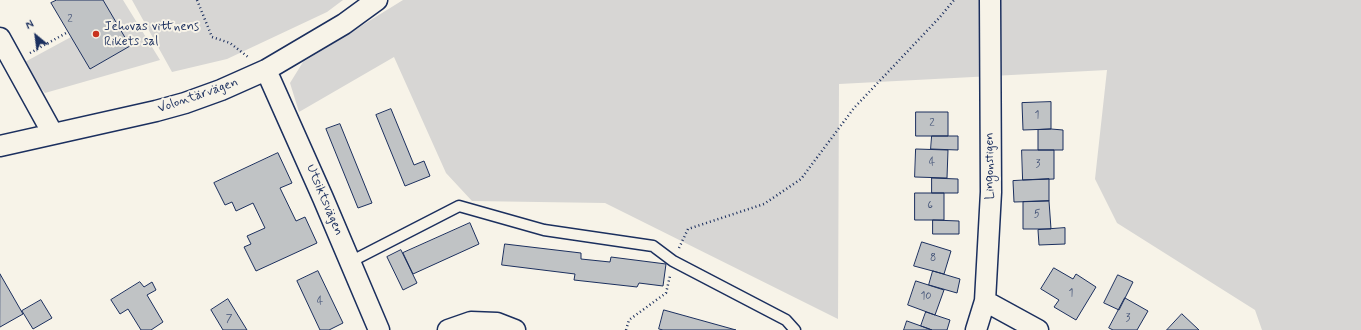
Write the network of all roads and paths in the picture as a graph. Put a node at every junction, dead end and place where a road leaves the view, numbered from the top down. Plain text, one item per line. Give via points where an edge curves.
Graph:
1 (197, 0) edge
2 (377, 0) edge
3 (954, 0) edge
4 (990, 0) edge
5 (68, 32) dead end
6 (0, 38) edge
7 (13, 62) junction
8 (266, 70) junction
9 (53, 134) junction
10 (0, 146) edge
11 (673, 261) junction
12 (350, 262) junction
13 (985, 301) junction
14 (379, 330) edge
15 (448, 330) edge
16 (515, 330) edge
17 (626, 330) edge
18 (795, 330) edge
19 (976, 330) edge
20 (1038, 330) edge

1 - 8 path via 212,37 230,43
2 - 8 street, Volontärvägen via 344,24
3 - 11 path via 854,108 801,179 764,204 688,229
4 - 13 street, Lingonstigen via 991,192
5 - 7 path
6 - 7 street
7 - 9 street
8 - 9 street, Volontärvägen via 185,103
8 - 12 street, Utsiktsvägen
9 - 10 street, Volontärvägen
11 - 12 lane via 652,246 544,230 459,206
11 - 17 path via 666,293 629,320
11 - 18 lane via 786,320
12 - 14 street, Utsiktsvägen
13 - 19 street, Lingonstigen
13 - 20 street
15 - 16 street via 471,322 497,323

